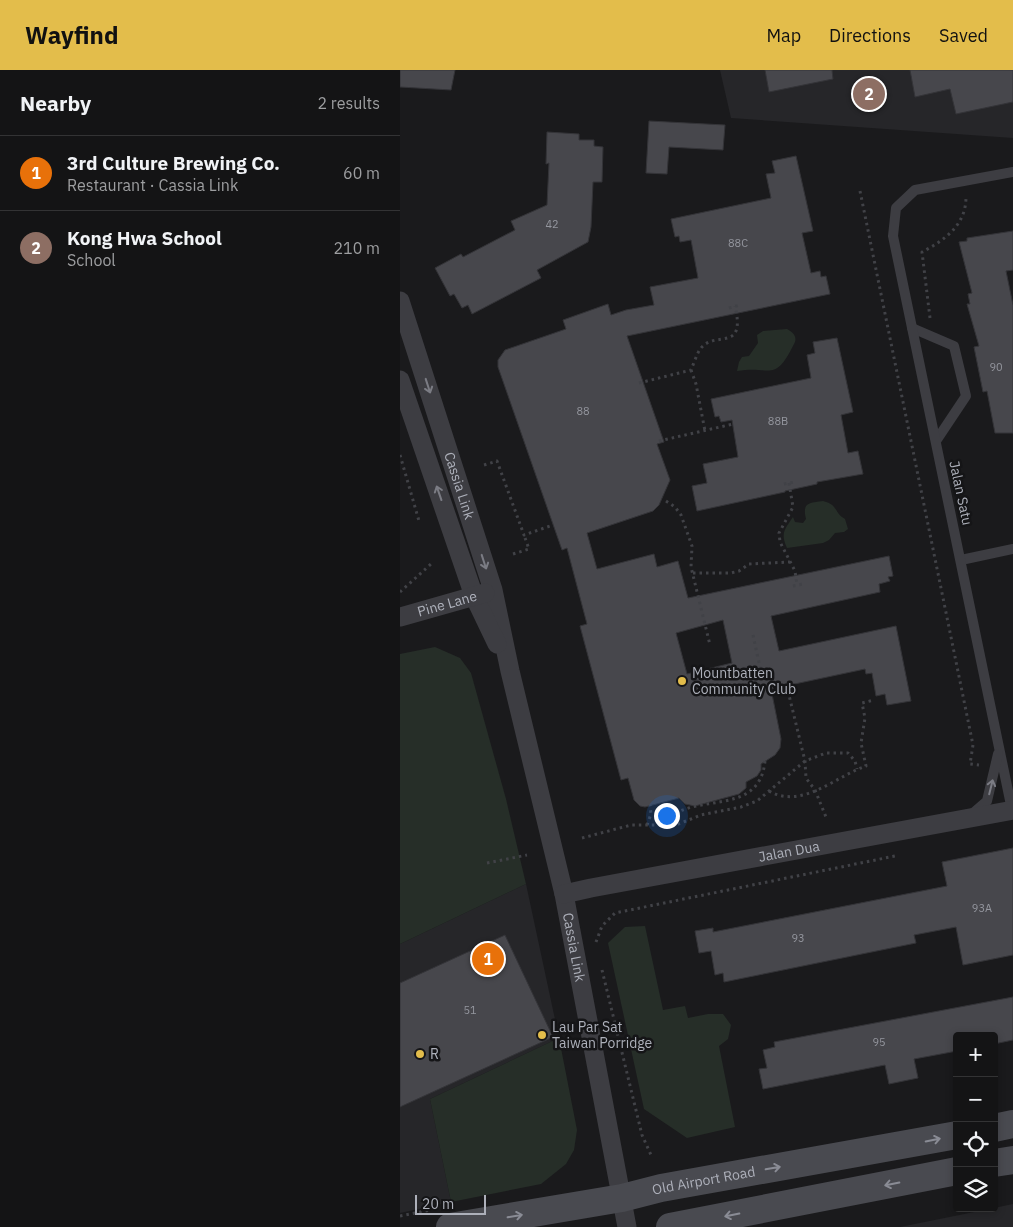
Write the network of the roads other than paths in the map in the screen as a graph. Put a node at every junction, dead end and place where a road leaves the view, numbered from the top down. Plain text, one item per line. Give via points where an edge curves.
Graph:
1 (1013, 172) edge
2 (400, 301) edge
3 (912, 328) junction
4 (400, 380) edge
5 (936, 441) junction
6 (1013, 548) edge
7 (961, 560) junction
8 (493, 590) junction
9 (474, 596) junction
10 (400, 617) edge
11 (510, 671) junction
12 (999, 747) junction
13 (1012, 810) edge
14 (967, 818) junction
15 (564, 894) junction
16 (1013, 1124) edge
17 (998, 1127) edge
18 (953, 1136) edge
19 (1013, 1160) edge
20 (998, 1162) edge
21 (953, 1172) edge
22 (622, 1198) junction
23 (450, 1227) edge
24 (627, 1227) edge
25 (670, 1227) edge

1 - 3 lane, Jalan Satu via 915,190 896,208 893,236
2 -> 8 street, Cassia Link
3 - 5 lane, Jalan Satu
3 - 5 lane via 954,346 966,396
9 -> 4 street, Cassia Link
5 - 7 lane, Jalan Satu
6 - 7 lane
7 - 12 lane, Jalan Satu
8 - 9 street, Pine Lane
8 - 11 street, Cassia Link
9 - 10 street, Pine Lane
9 - 11 street, Cassia Link
11 - 15 street, Cassia Link
12 - 13 lane, Jalan Satu
14 -> 12 lane via 987,801
13 - 14 street, Jalan Dua
14 - 15 street, Jalan Dua
15 - 22 street, Cassia Link
16 - 17 main road
22 -> 18 main road, Old Airport Road via 661,1188
19 - 20 main road
21 -> 25 main road
23 -> 22 main road, Old Airport Road
22 - 24 street, Cassia Link

